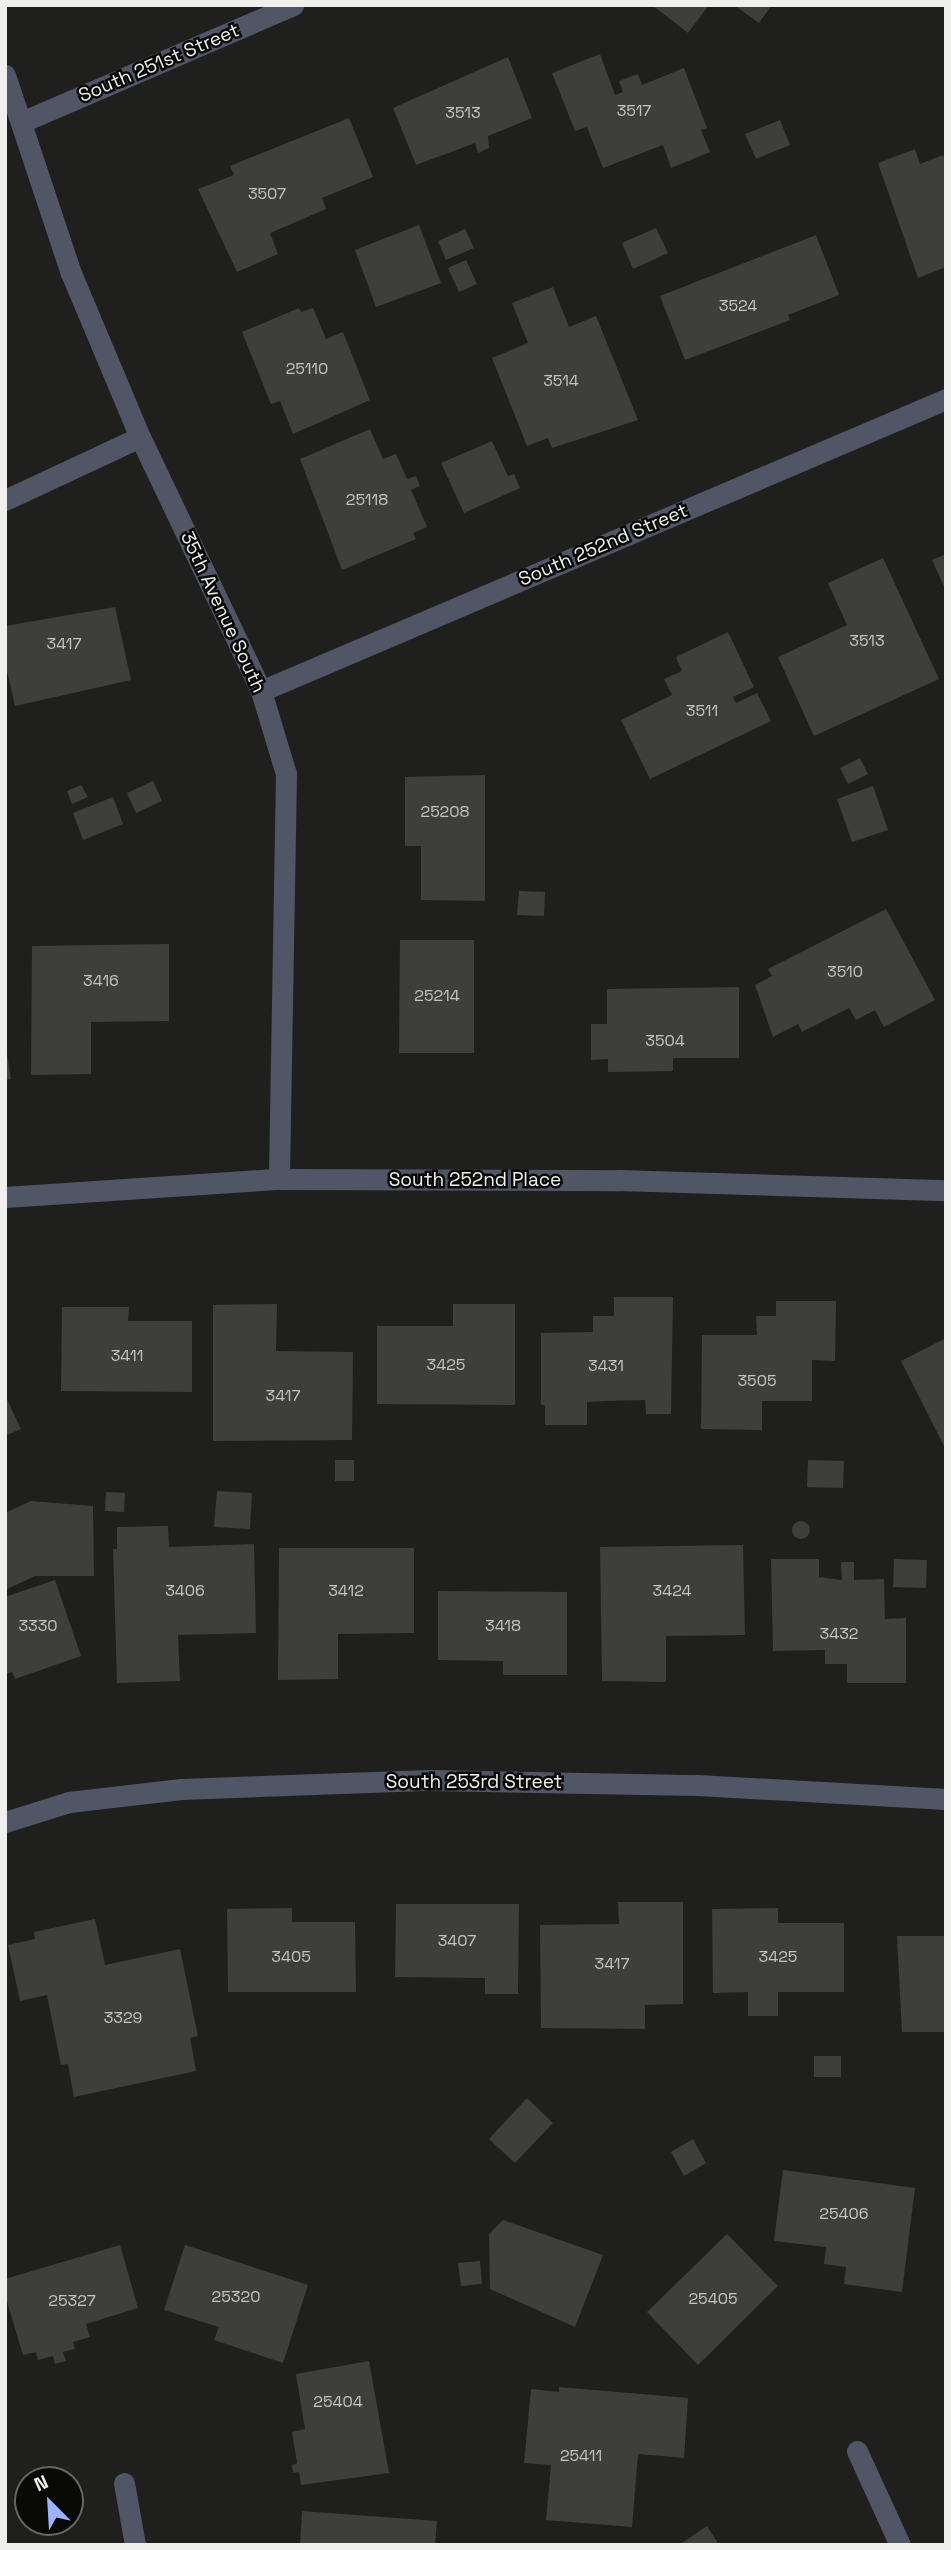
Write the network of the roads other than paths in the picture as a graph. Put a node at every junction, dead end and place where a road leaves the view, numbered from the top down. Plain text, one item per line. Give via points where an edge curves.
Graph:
1 (293, 5) edge
2 (5, 75) edge
3 (24, 121) junction
4 (946, 399) edge
5 (140, 437) junction
6 (5, 500) edge
7 (261, 691) junction
8 (279, 1179) junction
9 (946, 1190) edge
10 (5, 1197) edge
11 (946, 1799) edge
12 (5, 1822) edge
13 (857, 2451) dead end
14 (124, 2483) dead end
15 (135, 2545) edge
16 (900, 2545) edge

1 - 3 street, South 251st Street
2 - 3 street, 35th Avenue South
3 - 5 street, 35th Avenue South via 71,273
4 - 7 street, South 252nd Street
5 - 6 street
5 - 7 street, 35th Avenue South
7 - 8 street, 35th Avenue South via 286,774
8 - 9 street, South 252nd Place via 619,1180
8 - 10 street, South 252nd Place
11 - 12 street, South 253rd Street via 697,1785 430,1780 181,1789 69,1802
13 - 16 street
14 - 15 street

